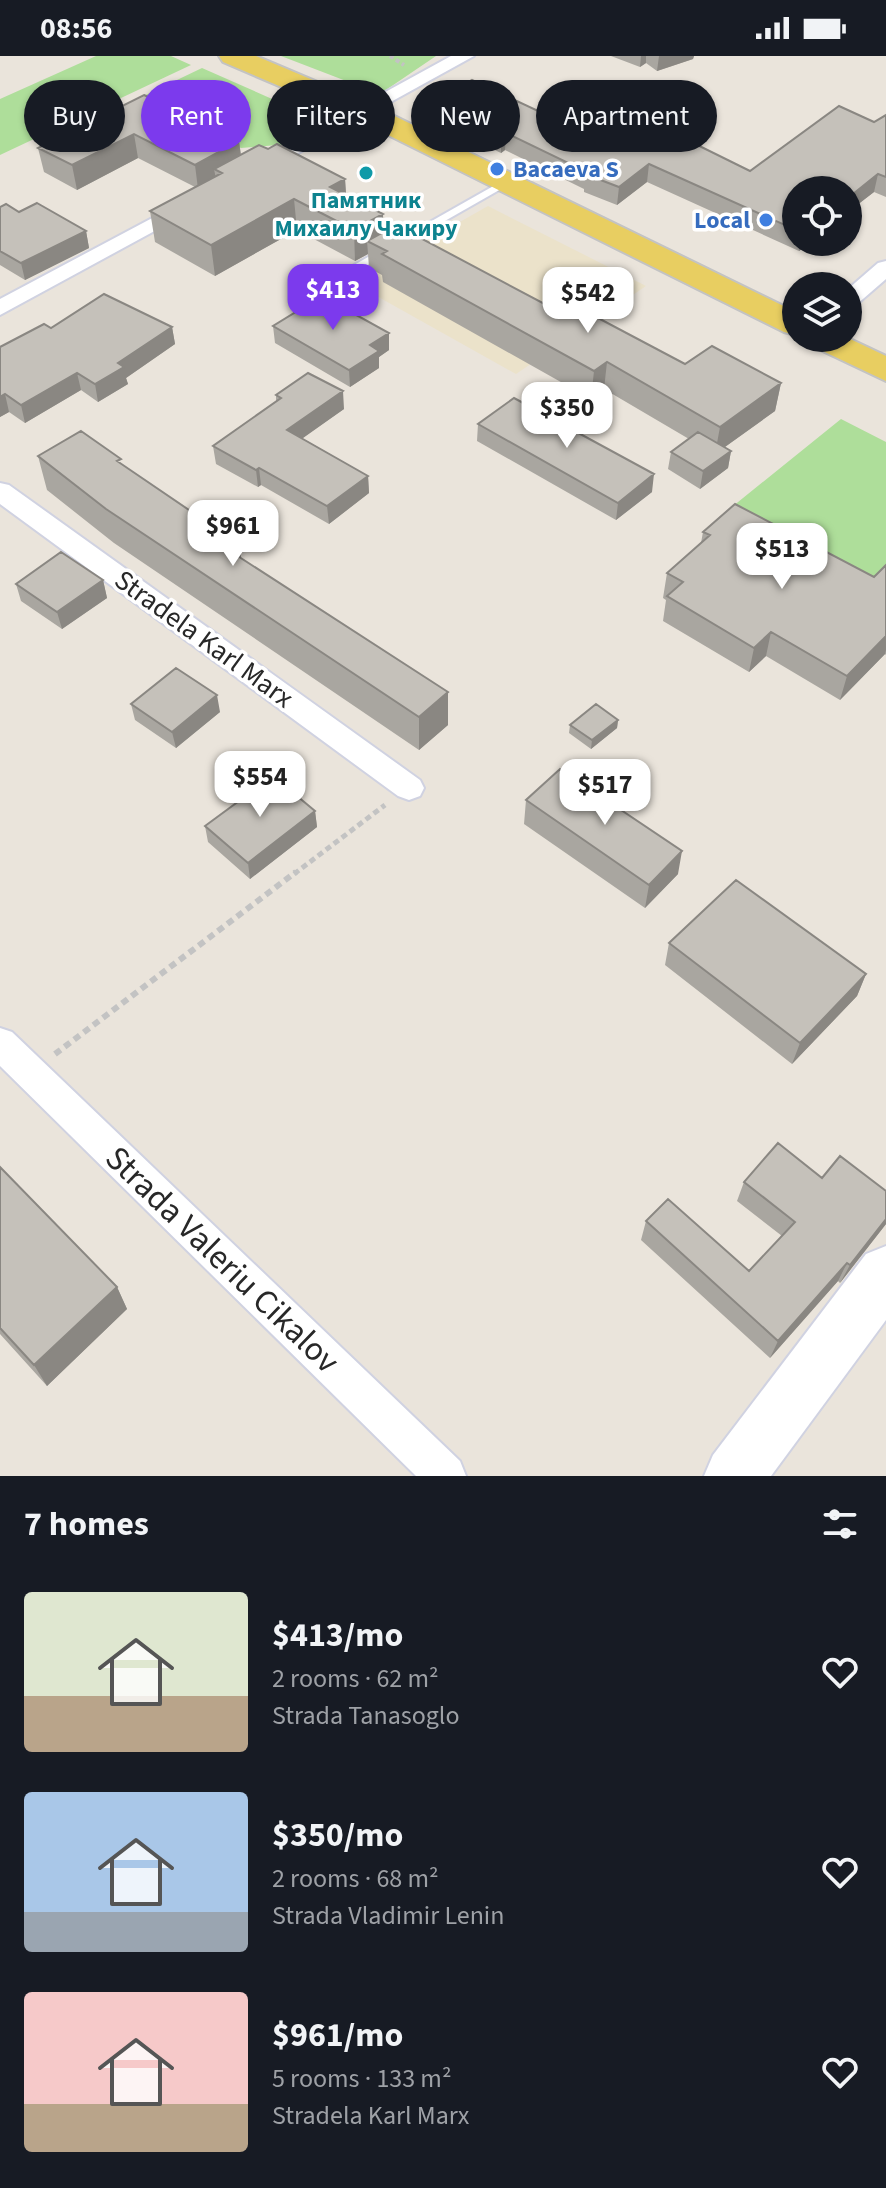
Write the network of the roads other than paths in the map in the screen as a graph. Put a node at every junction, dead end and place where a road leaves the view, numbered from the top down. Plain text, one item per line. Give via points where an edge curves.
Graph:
1 (233, 56) edge
2 (465, 56) edge
3 (289, 80) edge
4 (395, 93) edge
5 (395, 128) edge
6 (287, 152) edge
7 (241, 177) edge
8 (504, 183) junction
9 (200, 199) edge
10 (360, 265) dead end
11 (886, 268) edge
12 (862, 288) edge
13 (0, 308) edge
14 (782, 318) edge
15 (850, 352) edge
16 (886, 370) edge
17 (0, 491) edge
18 (409, 788) road end
19 (0, 1043) edge
20 (886, 1274) edge
21 (445, 1476) edge
22 (734, 1476) edge

1 - 3 main road
2 - 4 street
5 - 8 main road
6 - 7 street
8 - 10 lane
8 - 14 main road
9 - 13 street
11 - 12 street
15 - 16 main road
17 - 18 street, Stradela Karl Marx
19 - 21 street, Strada Valeriu Cikalov
20 - 22 street

